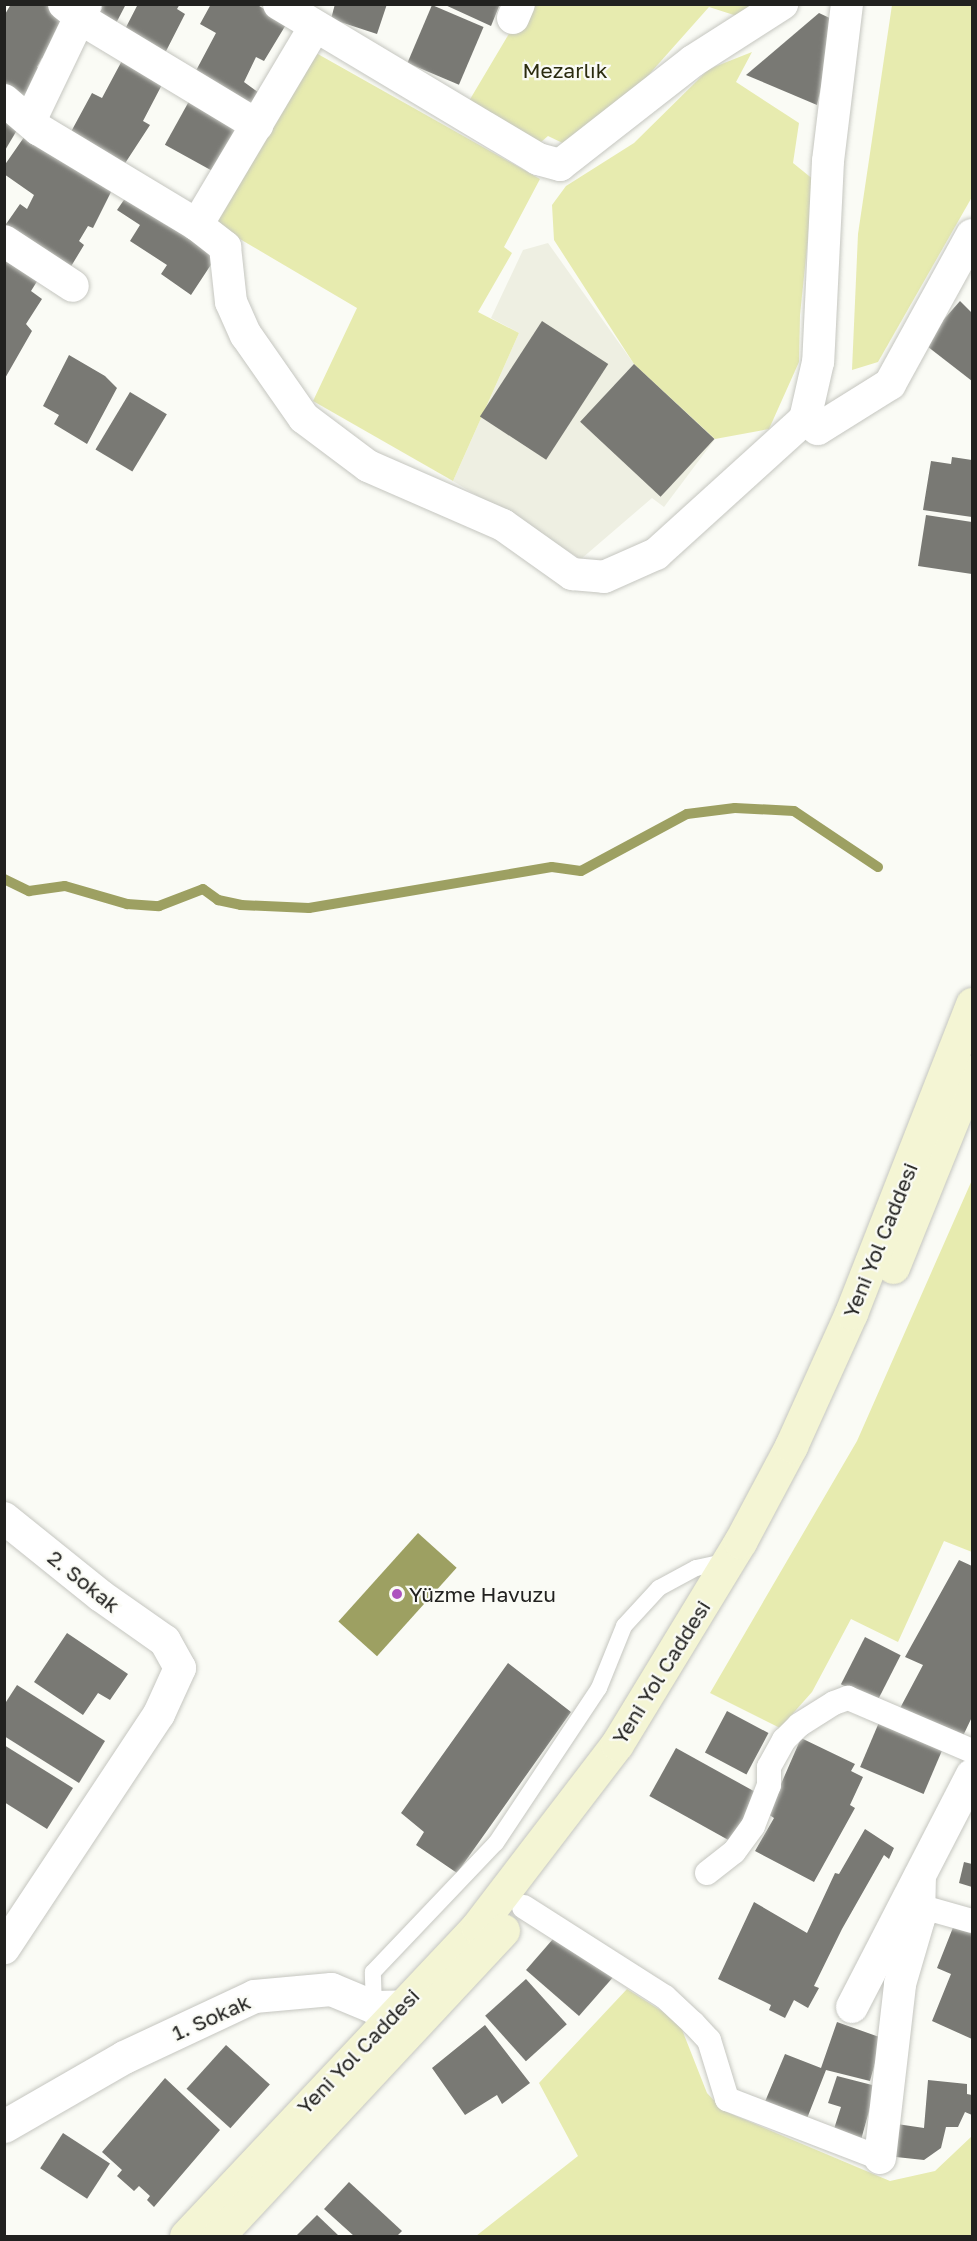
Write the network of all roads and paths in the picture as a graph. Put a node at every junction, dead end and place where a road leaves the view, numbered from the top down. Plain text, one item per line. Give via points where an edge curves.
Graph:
1 (279, 4) edge
2 (782, 4) edge
3 (847, 4) edge
4 (76, 8) edge
5 (315, 26) junction
6 (4, 100) edge
7 (31, 119) junction
8 (257, 125) junction
9 (197, 225) junction
10 (972, 235) edge
11 (4, 241) edge
12 (73, 286) dead end
13 (805, 419) junction
14 (972, 1004) edge
15 (972, 1071) edge
16 (4, 1518) edge
17 (729, 1561) junction
18 (972, 1751) edge
19 (972, 1775) edge
20 (707, 1873) dead end
21 (920, 1891) junction
22 (524, 1907) junction
23 (972, 1921) edge
24 (4, 1948) edge
25 (436, 2004) junction
26 (852, 2007) dead end
27 (386, 2008) junction
28 (4, 2126) edge
29 (880, 2158) joint
30 (186, 2236) edge
31 (218, 2236) edge

1 - 5 street
2 - 5 street via 693,61 560,165 538,159
3 - 13 street via 828,161 819,363
4 - 7 street
4 - 8 street
5 - 8 street
6 - 7 street
7 - 9 street via 51,137
8 - 9 street
9 - 13 street via 225,247 231,302 246,335 304,418 368,466 503,525 572,574 603,577 656,554
10 - 13 street via 890,384 818,429
11 - 12 street
14 - 17 main road, Yeni Yol Caddesi via 852,1313 791,1446
15 - 22 main road, Yeni Yol Caddesi via 868,1326 734,1589 618,1778
16 - 24 street, 2. Sokak via 101,1596 165,1641 180,1668 159,1714
17 - 27 main road, Yeni Yol Caddesi via 617,1744 534,1856 477,1927
17 - 27 lane via 696,1568 659,1588 624,1626 598,1688 496,1844 373,1972
18 - 20 street via 848,1698 834,1703 799,1725 784,1740 769,1767 769,1785 753,1826 734,1852
19 - 21 street
21 - 23 street
21 - 26 street
21 - 29 street via 900,1984
22 - 25 main road, Yeni Yol Caddesi
22 - 29 street via 665,1997 693,2023 709,2040 727,2099
25 - 27 street
25 - 31 main road, Yeni Yol Caddesi
27 - 28 street, 1. Sokak via 331,1989 254,1996 124,2057
27 - 30 main road, Yeni Yol Caddesi

